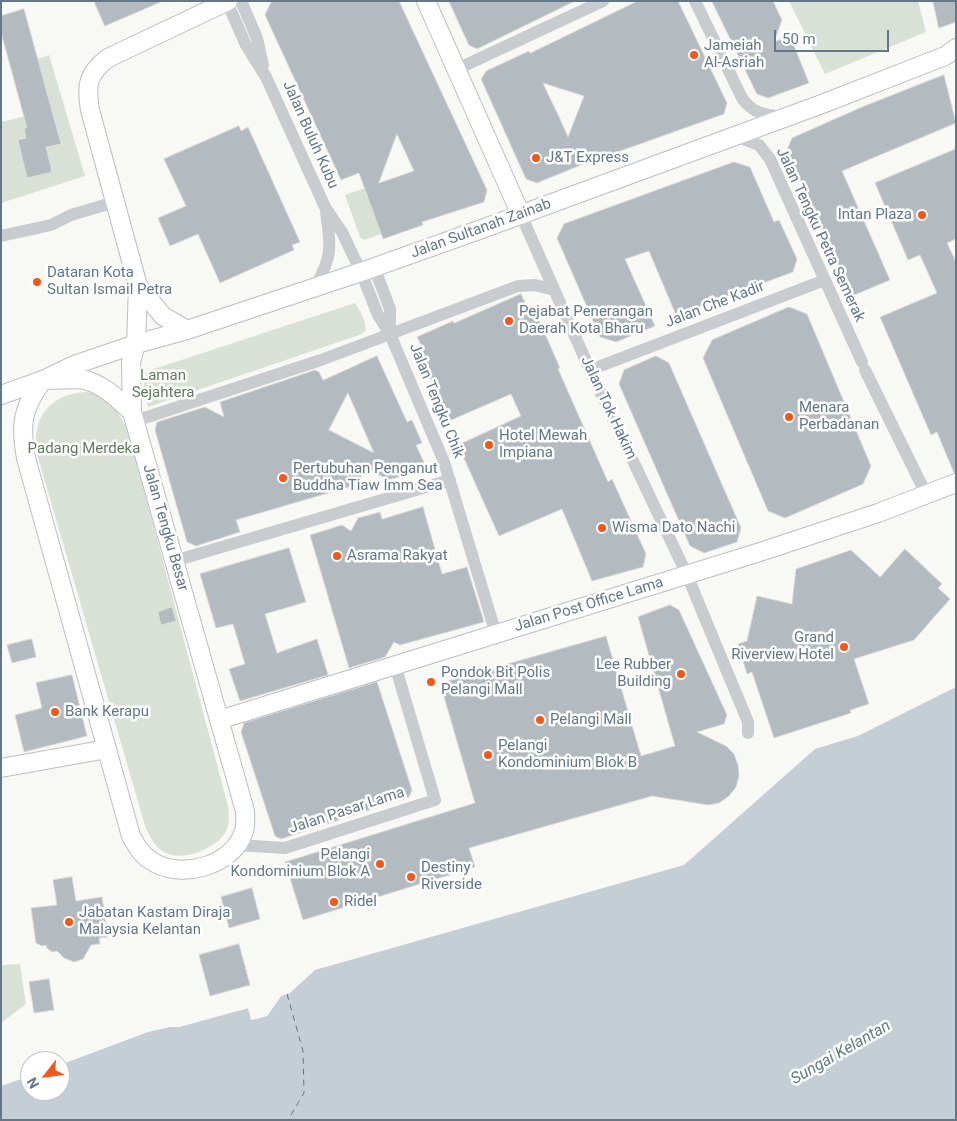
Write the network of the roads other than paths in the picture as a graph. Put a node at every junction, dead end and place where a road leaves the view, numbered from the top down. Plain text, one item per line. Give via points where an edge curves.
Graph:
1 (228, 1) edge
2 (242, 1) edge
3 (426, 1) edge
4 (604, 1) edge
5 (695, 1) edge
6 (952, 53) edge
7 (457, 69) junction
8 (266, 77) junction
9 (785, 118) junction
10 (735, 136) junction
11 (115, 202) junction
12 (325, 207) junction
13 (521, 215) junction
14 (1, 236) edge
15 (368, 270) junction
16 (825, 280) junction
17 (138, 286) junction
18 (315, 287) junction
19 (554, 290) junction
20 (187, 330) junction
21 (390, 334) junction
22 (136, 344) junction
23 (590, 370) junction
24 (43, 380) junction
25 (1, 396) edge
26 (134, 417) junction
27 (450, 480) junction
28 (956, 483) edge
29 (926, 494) junction
30 (174, 561) junction
31 (687, 575) junction
32 (496, 634) junction
33 (396, 665) junction
34 (219, 720) junction
35 (748, 733) dead end
36 (107, 749) junction
37 (1, 768) edge
38 (237, 845) junction

1 - 8 street, Jalan Buluh Kubu via 246,45
1 - 11 main road via 108,58 96,67 88,81 90,110
2 - 8 street, Jalan Buluh Kubu
3 - 7 main road, Jalan Tok Hakim
4 - 7 street
5 - 9 street via 748,107 766,116
6 - 9 main road, Jalan Sultanah Zainab
7 - 13 main road, Jalan Tok Hakim
8 - 12 street, Jalan Buluh Kubu
9 - 10 main road, Jalan Sultanah Zainab
10 - 13 main road, Jalan Sultanah Zainab
10 - 16 street, Jalan Tengku Petra Semerak via 759,145 770,159
11 - 14 street via 71,215 51,225
11 - 17 main road
12 - 15 street, Jalan Buluh Kubu
12 - 18 street, Jalan Buluh Kubu via 330,252
13 - 15 main road, Jalan Sultanah Zainab
13 - 19 street, Jalan Tok Hakim
15 - 18 main road, Jalan Sultanah Zainab
15 - 21 street, Jalan Tengku Chik via 378,315
16 - 23 street, Jalan Che Kadir
16 - 29 street, Jalan Tengku Petra Semerak
17 - 20 main road via 163,316
17 - 22 main road, Jalan Tengku Besar
18 - 20 main road, Jalan Sultanah Zainab
19 - 21 street via 535,285 518,286
19 - 23 street, Jalan Tok Hakim
20 - 22 main road, Jalan Sultanah Zainab
21 - 26 street via 321,360
21 - 27 street, Jalan Tengku Chik
22 - 24 main road, Jalan Sultanah Zainab via 74,365
22 - 26 main road, Jalan Tengku Besar via 131,362
23 - 31 street, Jalan Tok Hakim
24 - 25 main road, Jalan Sultanah Zainab
24 - 26 main road via 82,379 96,383 107,389
24 - 36 main road via 31,396 25,412 23,440 26,458
26 - 30 main road, Jalan Tengku Besar
27 - 30 street, Jalan Tengku Chik
27 - 32 street, Jalan Tengku Chik
28 - 29 main road, Jalan Post Office Lama
29 - 31 main road, Jalan Post Office Lama via 869,516
30 - 34 main road, Jalan Tengku Besar
31 - 32 main road, Jalan Post Office Lama
31 - 35 street, Jalan Tok Hakim via 748,722
32 - 33 main road, Jalan Post Office Lama
33 - 34 main road, Jalan Post Office Lama
33 - 38 street, Jalan Pasar Lama via 435,800 285,848
34 - 38 main road, Jalan Tengku Besar via 245,811 245,830
36 - 37 main road
36 - 38 main road via 131,836 150,860 177,870 194,869 222,858

